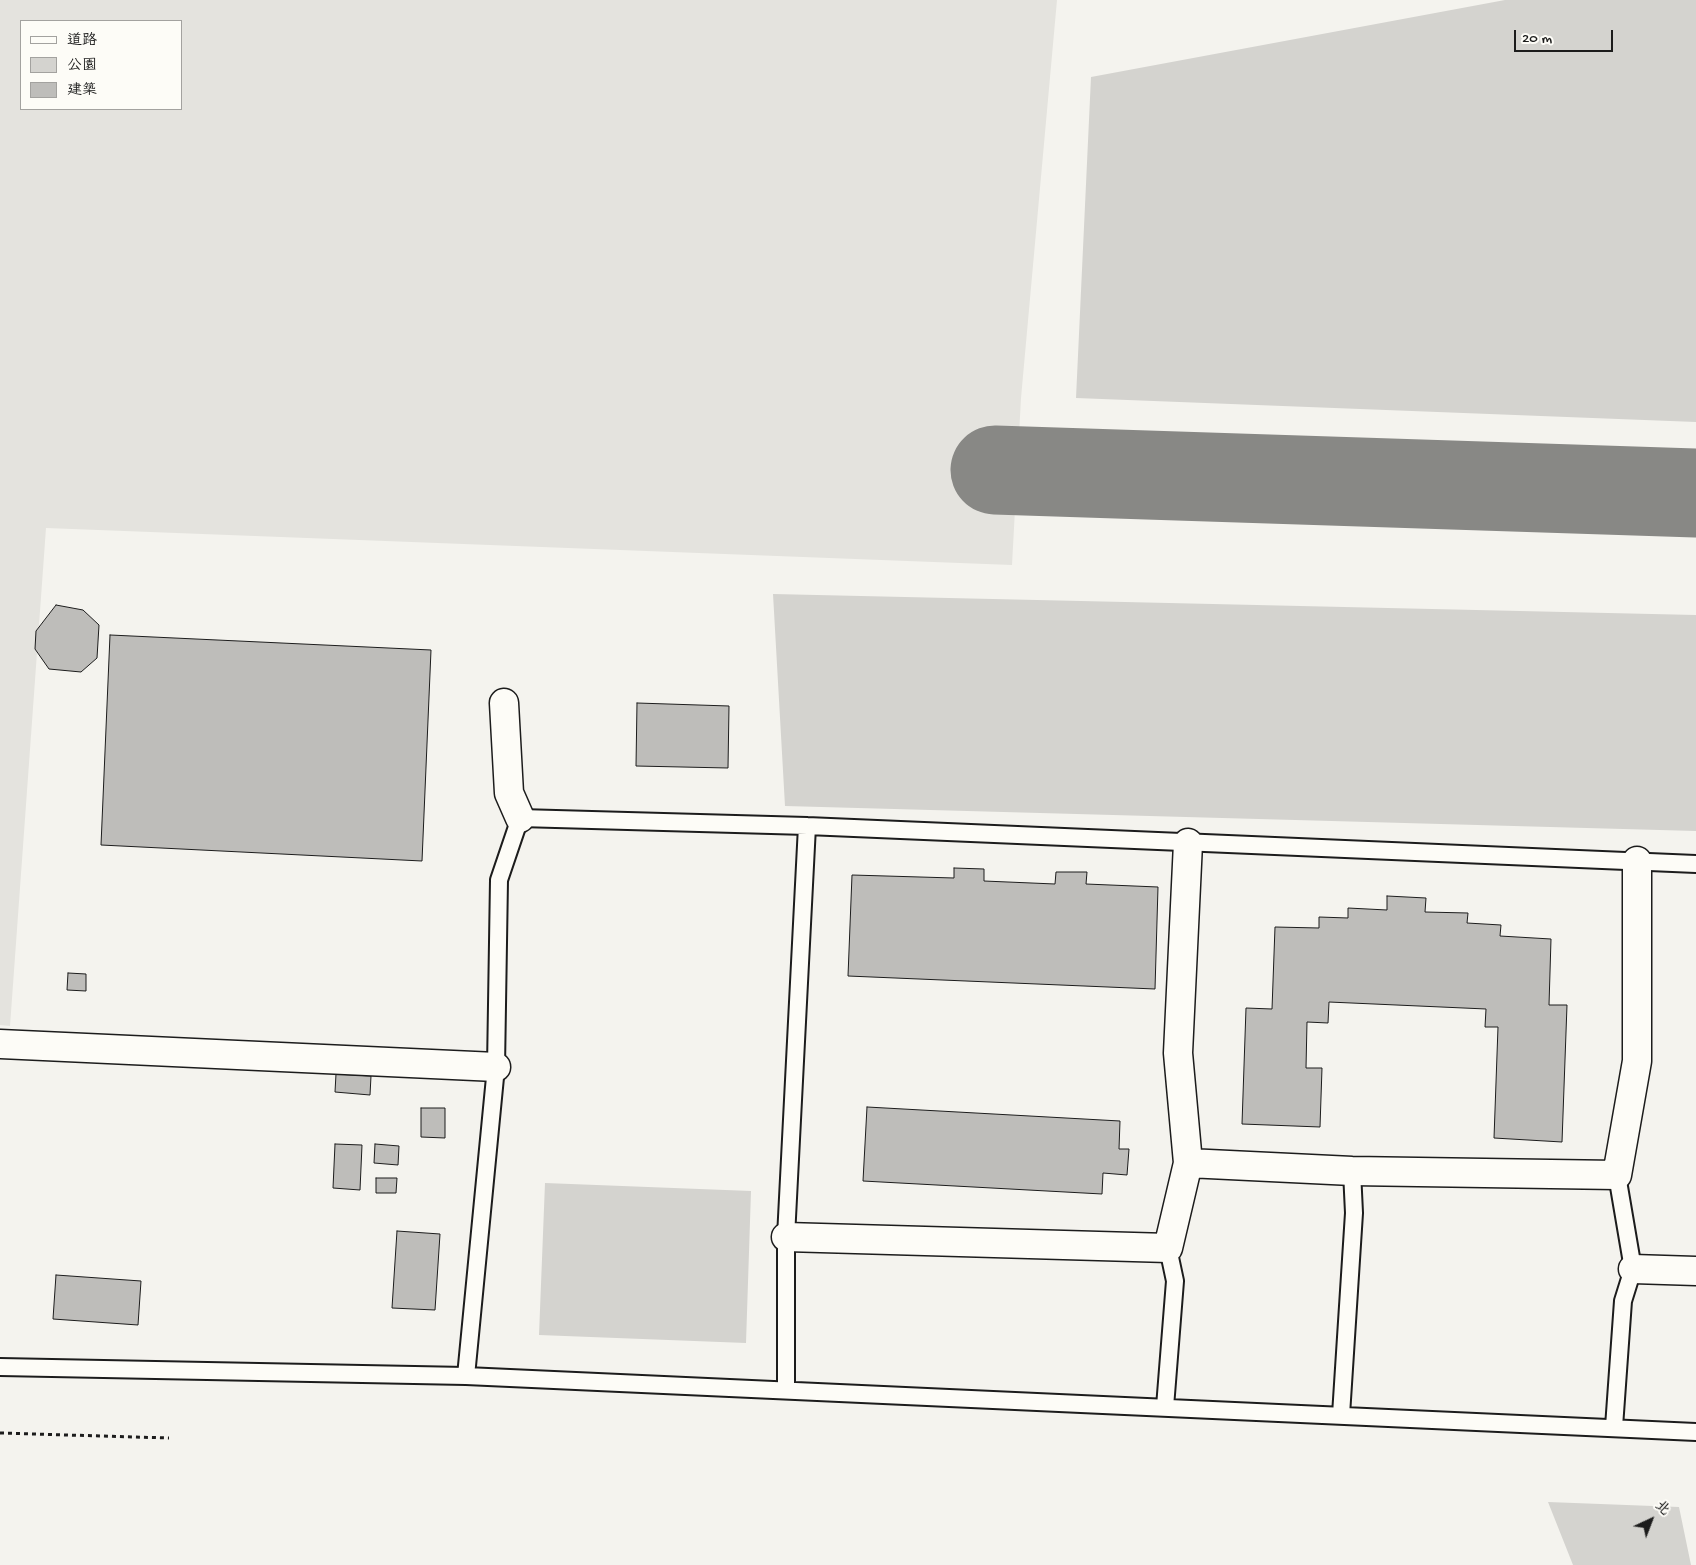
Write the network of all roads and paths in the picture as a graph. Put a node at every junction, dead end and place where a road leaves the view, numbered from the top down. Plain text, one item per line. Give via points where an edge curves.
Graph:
1 (504, 702) dead end
2 (520, 818) junction
3 (807, 826) junction
4 (1188, 842) junction
5 (1638, 861) junction
6 (1696, 864) edge
7 (0, 1044) edge
8 (496, 1067) junction
9 (1188, 1162) junction
10 (1352, 1171) junction
11 (1617, 1176) junction
12 (786, 1237) junction
13 (1168, 1248) junction
14 (1633, 1270) junction
15 (1696, 1271) edge
16 (0, 1367) edge
17 (466, 1376) junction
18 (786, 1390) junction
19 (1166, 1407) junction
20 (1341, 1415) junction
21 (1614, 1427) junction
22 (1696, 1432) edge
23 (0, 1433) edge
24 (169, 1438) dead end

1 - 2 street via 509,793
2 - 3 lane
2 - 8 lane via 499,880
3 - 4 lane
3 - 12 lane
4 - 5 lane
4 - 9 street via 1178,1053
5 - 6 lane
5 - 11 street via 1638,1061
7 - 8 street
8 - 17 lane
9 - 10 street
9 - 13 street
10 - 11 street
10 - 20 lane via 1354,1213
11 - 14 lane
12 - 13 street
12 - 18 lane
13 - 19 lane via 1175,1281
14 - 15 street
14 - 21 lane via 1623,1301
16 - 17 lane
17 - 18 lane
18 - 19 lane
19 - 20 lane
20 - 21 lane
21 - 22 lane
23 - 24 path

